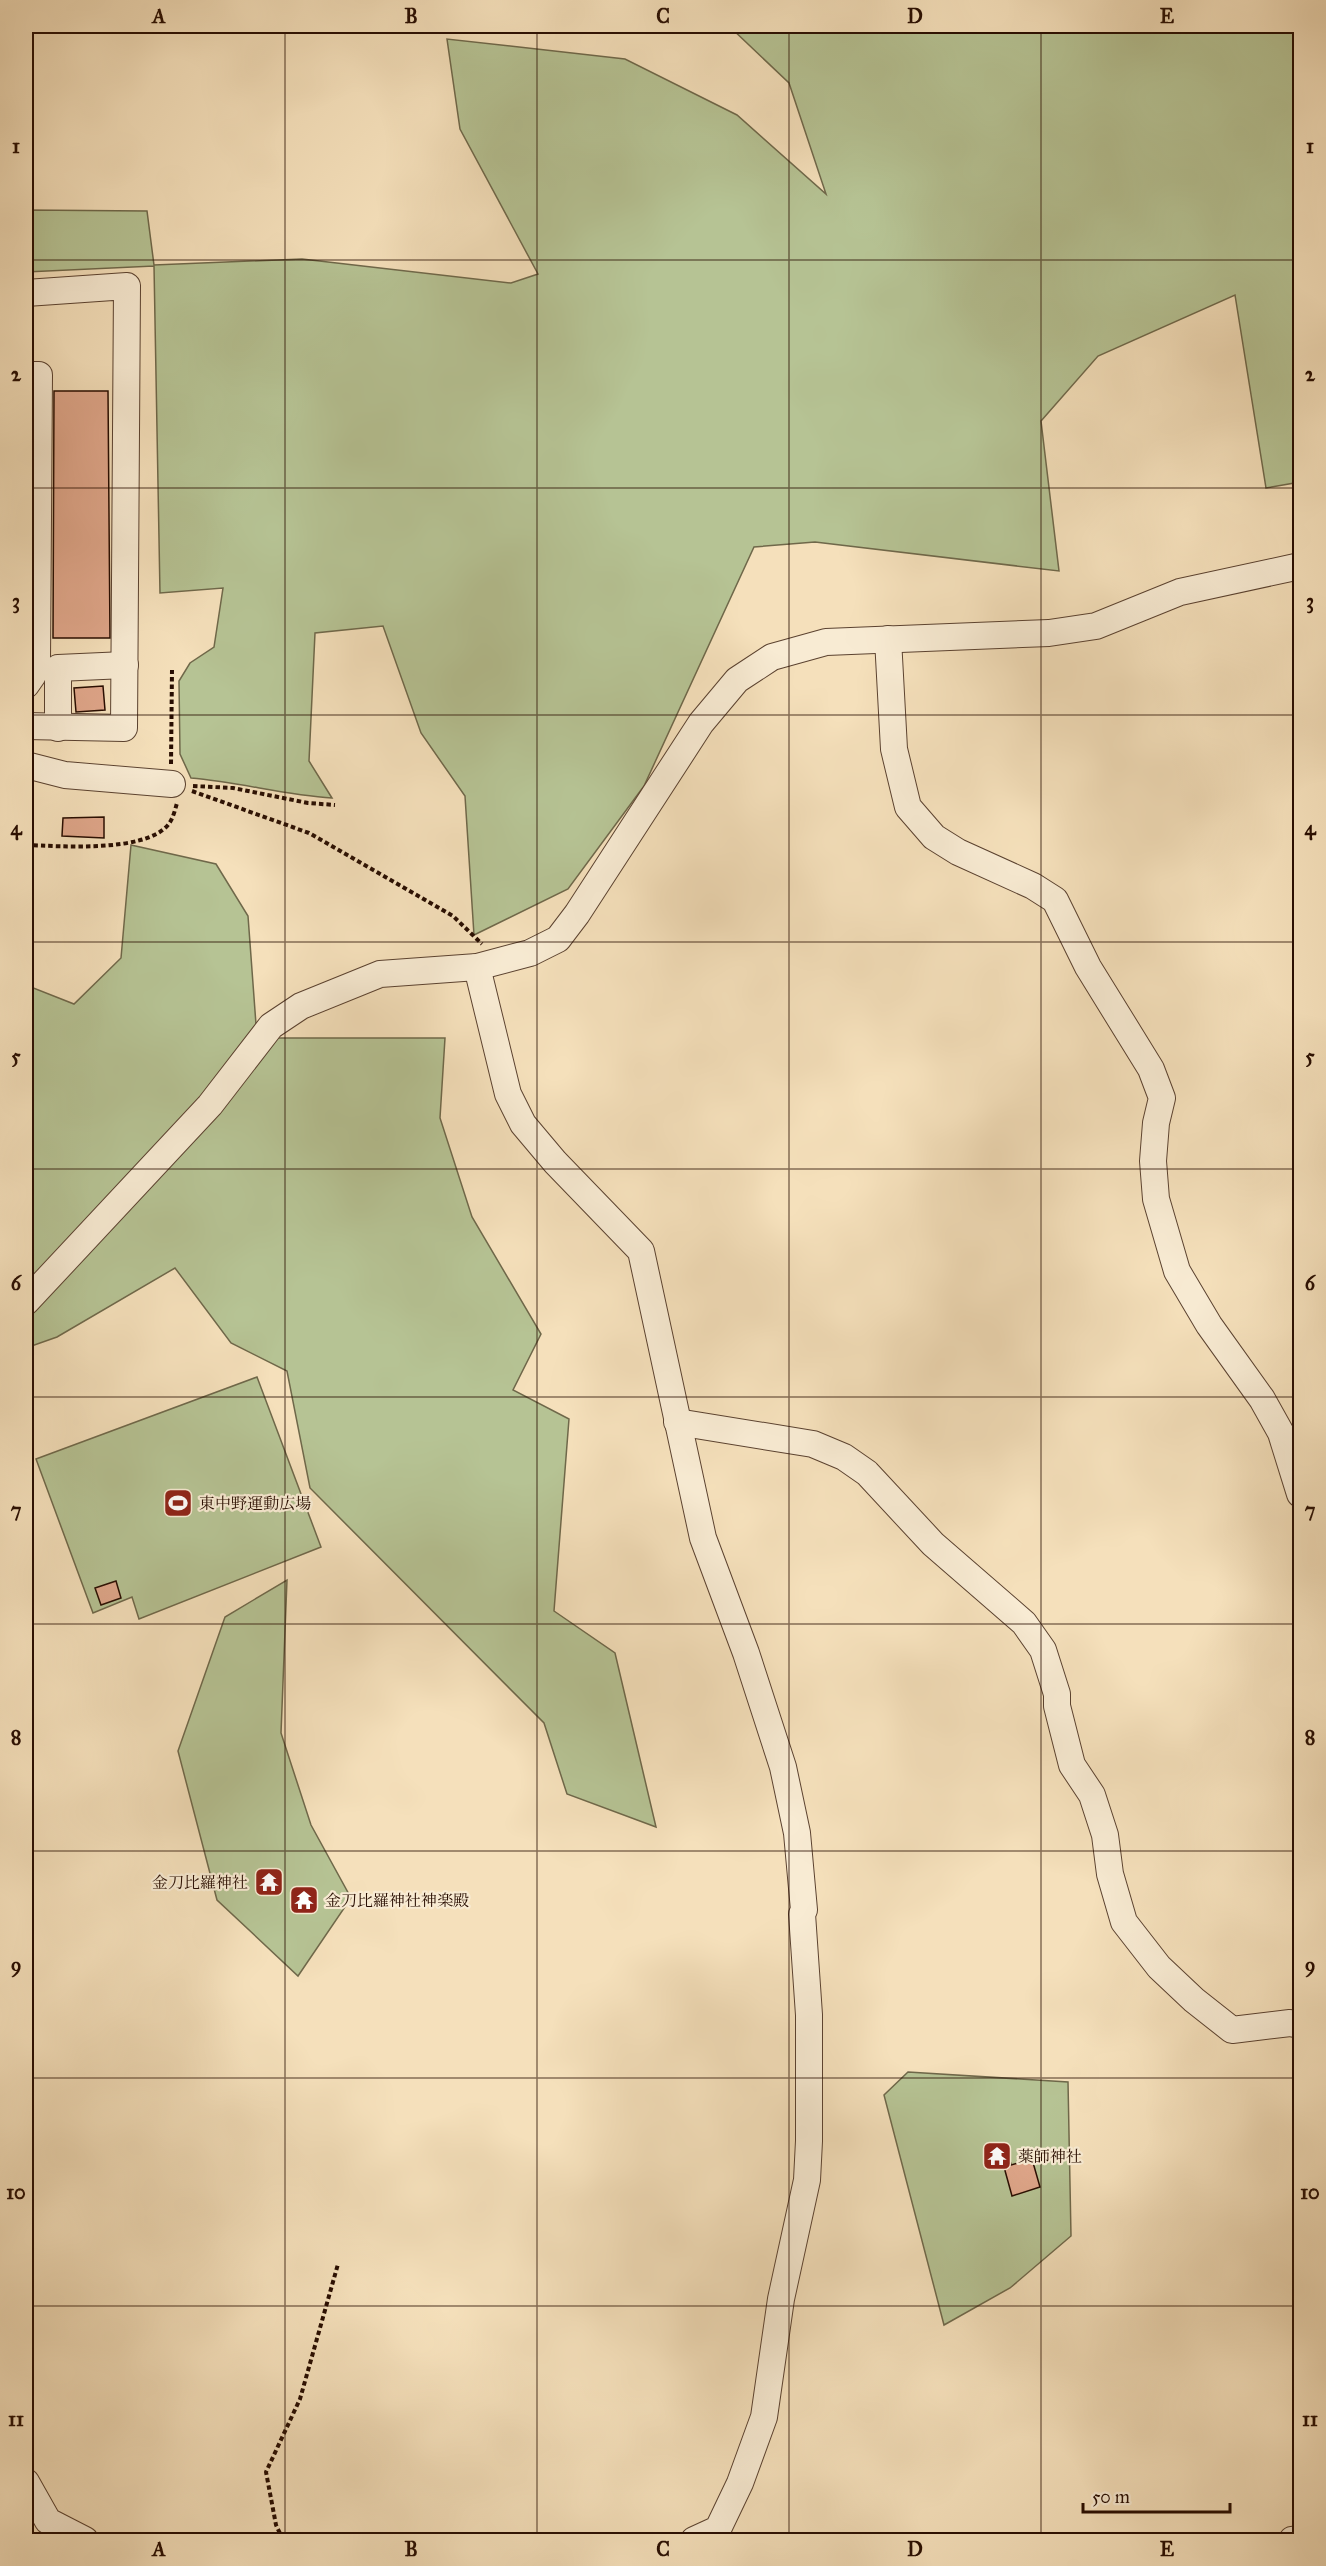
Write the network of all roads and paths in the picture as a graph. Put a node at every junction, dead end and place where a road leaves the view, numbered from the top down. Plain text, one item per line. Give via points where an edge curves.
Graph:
1 (26, 293) edge
2 (26, 375) edge
3 (1300, 566) edge
4 (32, 628) edge
5 (888, 639) junction
6 (125, 664) junction
7 (172, 670) dead end
8 (26, 685) edge
9 (26, 726) edge
10 (58, 728) junction
11 (26, 765) edge
12 (175, 785) junction
13 (335, 805) dead end
14 (26, 845) edge
15 (489, 964) junction
16 (26, 1302) edge
17 (677, 1422) junction
18 (1300, 1494) edge
19 (1300, 2025) edge
20 (338, 2264) dead end
21 (26, 2482) edge
22 (1300, 2539) edge
23 (85, 2541) edge
24 (283, 2541) edge
25 (694, 2541) edge
26 (1292, 2541) edge

1 - 6 street via 127,286
2 - 4 street via 39,375
3 - 5 street via 1180,592 1096,626 1050,633
4 - 8 street via 37,660
5 - 15 street via 826,642 772,657 737,680 701,723 558,939 530,953
5 - 18 street via 894,749 908,807 934,837 1055,900 1088,967 1150,1069 1162,1098 1153,1161 1156,1199 1178,1271 1209,1325 1262,1399 1281,1434
6 - 10 street via 58,668
6 - 10 street via 124,728
7 - 12 path
9 - 10 street
11 - 12 street via 65,775
12 - 13 path via 233,788
12 - 14 path via 173,815 157,833 122,844
12 - 15 path via 309,833 453,916
15 - 16 street via 380,974 301,1006 272,1026 210,1105
15 - 17 street via 508,1094 523,1124 555,1162 641,1251
17 - 19 street via 813,1444 844,1457 867,1473 933,1544 1024,1623 1043,1650 1072,1765 1092,1795 1124,1922 1160,1967 1232,2030
17 - 25 street via 702,1538 746,1653 783,1767 797,1833 809,2015 807,2180 781,2299 764,2417 718,2529
20 - 24 path via 300,2399 266,2472
21 - 23 street via 48,2521
22 - 26 street

